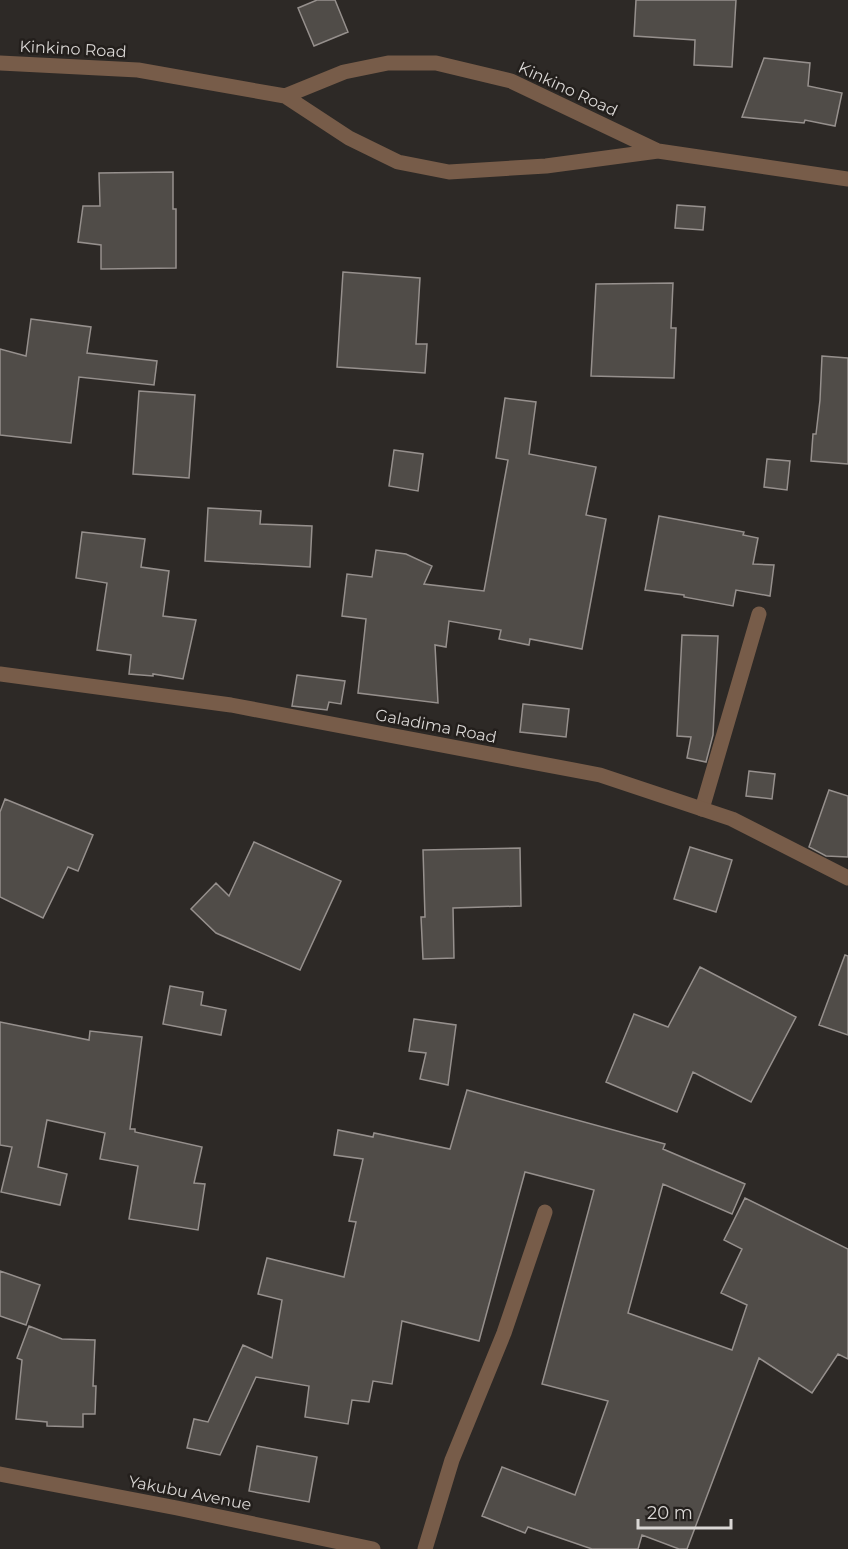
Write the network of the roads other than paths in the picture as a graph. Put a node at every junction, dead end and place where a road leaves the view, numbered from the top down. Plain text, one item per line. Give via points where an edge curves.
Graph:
1 (0, 63) edge
2 (285, 96) junction
3 (658, 151) junction
4 (848, 179) edge
5 (759, 614) dead end
6 (0, 674) edge
7 (702, 809) junction
8 (848, 878) edge
9 (545, 1212) dead end
10 (0, 1474) edge
11 (373, 1549) edge
12 (425, 1549) edge

1 - 2 street, Kinkino Road via 138,70
2 - 3 street, Kinkino Road via 349,138 398,162 449,172 546,166
2 - 3 street, Kinkino Road via 344,72 388,63 436,63 511,81
3 - 4 street, Kinkino Road
5 - 7 street
6 - 7 street, Galadima Road via 231,705 588,773
7 - 8 street, Galadima Road via 732,819
9 - 12 street via 504,1333 452,1460
10 - 11 street, Yakubu Avenue

